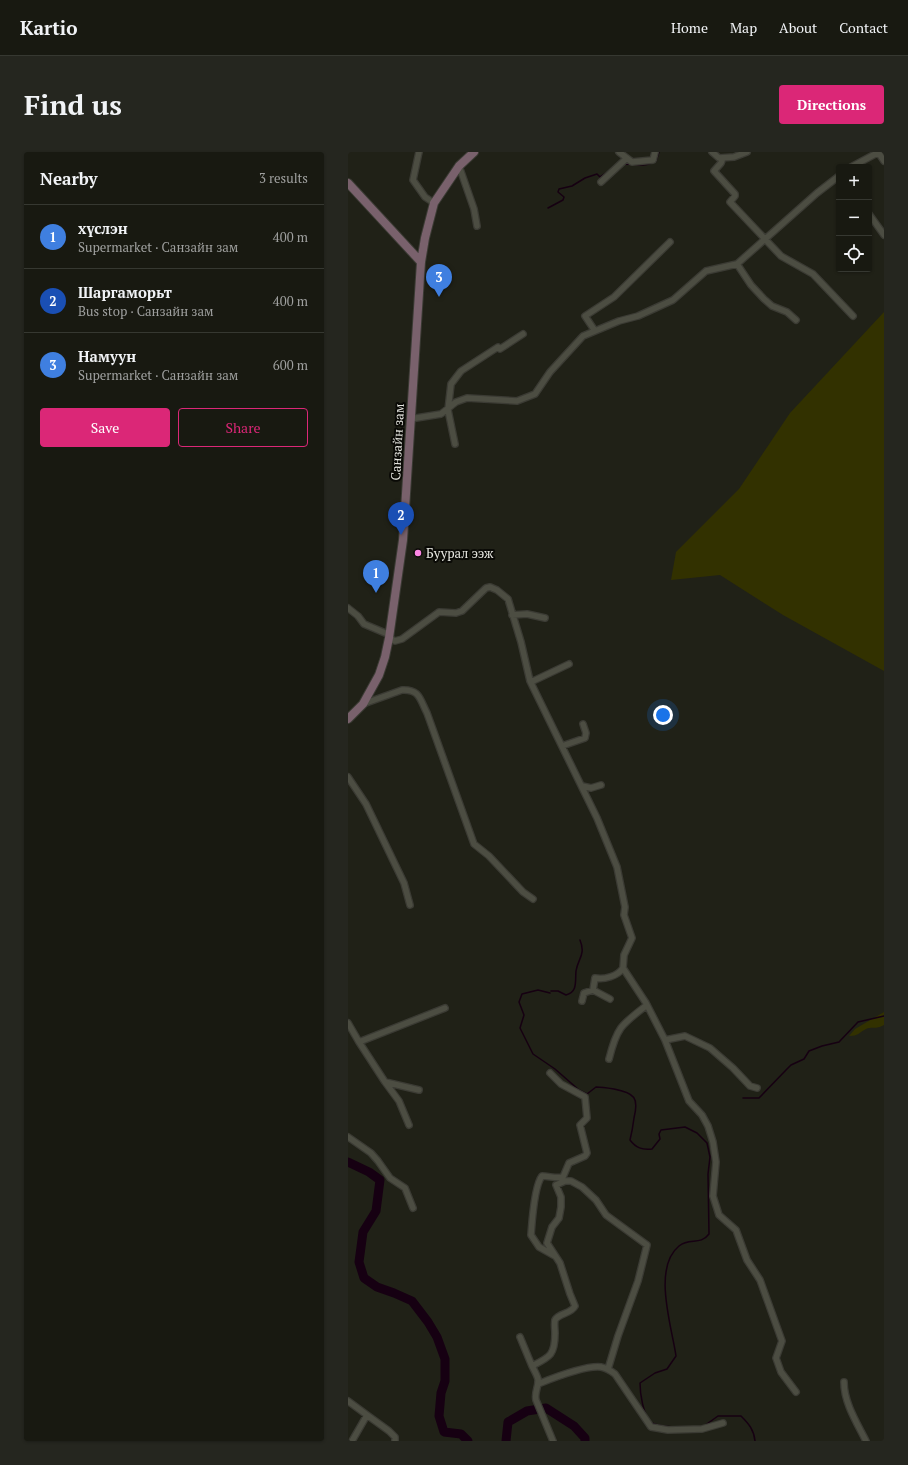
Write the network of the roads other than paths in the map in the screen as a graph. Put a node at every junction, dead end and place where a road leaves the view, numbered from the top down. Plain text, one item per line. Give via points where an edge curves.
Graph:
1 (419, 152) edge
2 (474, 152) edge
3 (619, 152) edge
4 (655, 152) edge
5 (712, 152) edge
6 (747, 152) edge
7 (878, 152) edge
8 (627, 158) junction
9 (723, 158) junction
10 (884, 161) edge
11 (856, 164) edge
12 (459, 166) junction
13 (836, 180) edge
14 (601, 182) dead end
15 (348, 183) edge
16 (434, 202) junction
17 (872, 218) edge
18 (477, 226) dead end
19 (884, 235) edge
20 (765, 240) junction
21 (670, 242) dead end
22 (421, 262) junction
23 (737, 264) junction
24 (854, 316) dead end
25 (796, 320) dead end
26 (595, 331) junction
27 (523, 334) dead end
28 (448, 410) junction
29 (410, 419) junction
30 (455, 444) dead end
31 (348, 608) edge
32 (512, 615) junction
33 (545, 618) dead end
34 (390, 637) junction
35 (569, 664) dead end
36 (531, 682) junction
37 (363, 704) junction
38 (348, 719) edge
39 (583, 724) dead end
40 (562, 746) junction
41 (348, 777) edge
42 (601, 785) dead end
43 (582, 786) junction
44 (533, 899) dead end
45 (410, 905) dead end
46 (623, 968) junction
47 (593, 990) junction
48 (610, 999) dead end
49 (582, 1001) dead end
50 (647, 1005) junction
51 (445, 1008) dead end
52 (348, 1023) edge
53 (665, 1040) junction
54 (359, 1042) junction
55 (609, 1059) dead end
56 (550, 1073) dead end
57 (385, 1082) junction
58 (757, 1088) dead end
59 (419, 1090) dead end
60 (410, 1125) dead end
61 (348, 1136) edge
62 (413, 1208) dead end
63 (555, 1256) junction
64 (520, 1337) dead end
65 (532, 1366) junction
66 (608, 1369) junction
67 (844, 1382) dead end
68 (538, 1384) junction
69 (796, 1392) dead end
70 (348, 1401) edge
71 (367, 1415) junction
72 (723, 1422) dead end
73 (352, 1441) edge
74 (395, 1441) edge
75 (553, 1441) edge
76 (866, 1441) edge

1 - 16 street via 413,180 425,197
2 - 12 main road
3 - 8 street
4 - 8 street via 653,160 632,162
5 - 9 street
6 - 9 street
7 - 10 street
7 - 11 street
8 - 14 street
9 - 20 street via 714,171 735,194 730,202
12 - 16 main road
12 - 18 street via 474,209
13 - 20 street
15 - 22 main road
16 - 22 main road, Санзайн зам
17 - 19 street
20 - 23 street
20 - 24 street via 782,256 813,274
21 - 26 street via 614,297 585,316
22 - 29 main road, Санзайн зам
23 - 25 street via 764,299
23 - 26 street via 706,271 673,300
26 - 28 street via 583,336 550,372 535,394 517,401 467,398 456,402
27 - 28 street via 461,371 451,384
28 - 29 street via 441,414
28 - 30 street
29 - 34 main road, Санзайн зам via 403,540
31 - 34 street via 364,624
32 - 33 street via 527,614
32 - 34 street via 508,600 490,587 462,611 439,612 402,639 395,641
32 - 36 street
34 - 37 main road, Санзайн зам via 379,674
35 - 36 street
36 - 40 street
37 - 38 main road, Санзайн зам
37 - 44 street via 402,690 419,695 474,844
39 - 40 street via 585,738
40 - 43 street
41 - 45 street via 366,804 404,883
42 - 43 street via 591,788
43 - 46 street via 617,867 625,907 624,915 632,938 624,955
46 - 47 street via 620,972 603,979 595,978
46 - 50 street
47 - 48 street
47 - 49 street via 584,993
50 - 53 street
50 - 55 street via 618,1031
51 - 54 street
52 - 54 street
53 - 58 street via 685,1036 710,1048 750,1086
53 - 69 street via 689,1101 702,1115 713,1142 716,1162 713,1196 719,1215 736,1230 747,1260 760,1280 782,1341 776,1358 781,1372
54 - 57 street
56 - 63 street via 561,1084 585,1097 587,1108 587,1118 580,1125 586,1156 569,1163 563,1177 558,1179 542,1176 537,1188 531,1235 539,1247
57 - 59 street
57 - 60 street via 399,1101
61 - 62 street via 371,1154 390,1178 405,1188
63 - 65 street via 576,1306 555,1320 555,1340 550,1356
63 - 66 street via 547,1243 552,1227 559,1218 561,1207 561,1197 556,1185 565,1181 572,1181 582,1187 596,1200 606,1215 647,1245 629,1310
64 - 65 street
65 - 68 street
66 - 68 street via 601,1367 581,1370
66 - 72 street via 615,1374 651,1427 668,1430 702,1429
67 - 76 street via 844,1392
68 - 75 street via 534,1394
70 - 71 street
71 - 73 street
71 - 74 street via 389,1431

